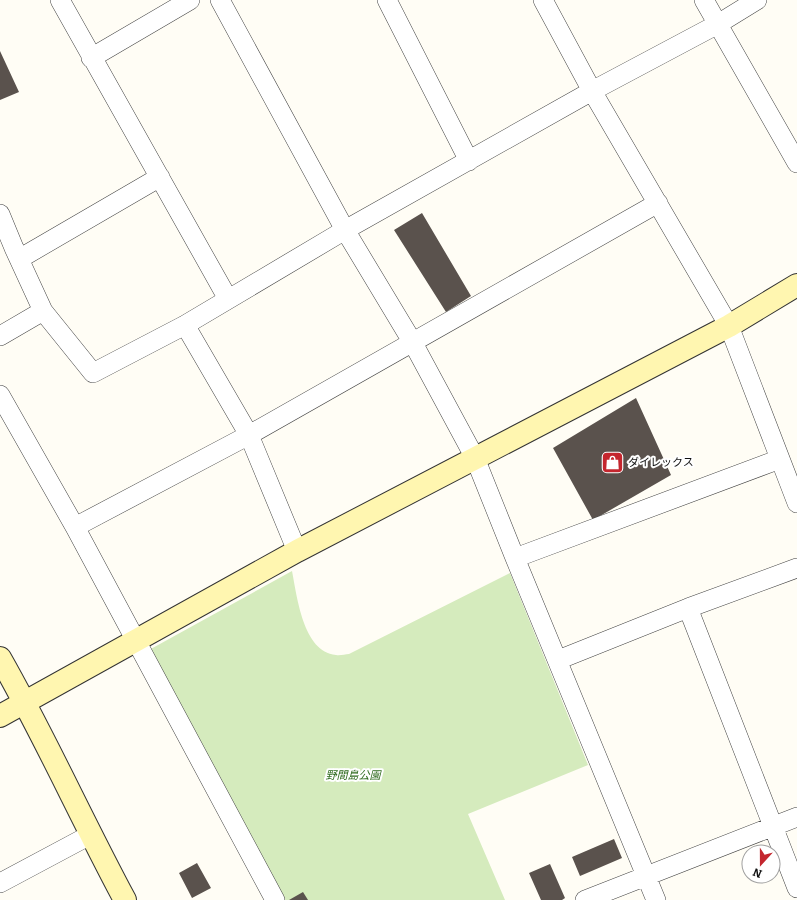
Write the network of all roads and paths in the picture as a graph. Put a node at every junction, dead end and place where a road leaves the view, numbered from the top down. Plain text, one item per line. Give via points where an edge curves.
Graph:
1 (60, 0) edge
2 (190, 0) edge
3 (220, 0) edge
4 (387, 0) edge
5 (543, 0) edge
6 (704, 0) edge
7 (757, 0) edge
8 (718, 24) junction
9 (91, 58) junction
10 (592, 91) junction
11 (470, 161) junction
12 (797, 164) edge
13 (160, 177) junction
14 (658, 203) junction
15 (0, 214) edge
16 (345, 230) junction
17 (19, 259) junction
18 (797, 285) edge
19 (228, 299) junction
20 (43, 311) junction
21 (185, 325) junction
22 (729, 326) junction
23 (0, 336) edge
24 (413, 343) junction
25 (0, 395) edge
26 (249, 435) junction
27 (475, 458) junction
28 (780, 459) junction
29 (797, 503) edge
30 (74, 527) junction
31 (297, 551) junction
32 (515, 558) junction
33 (797, 568) edge
34 (688, 608) junction
35 (135, 642) junction
36 (0, 658) edge
37 (558, 660) junction
38 (26, 703) junction
39 (0, 716) edge
40 (797, 817) edge
41 (773, 826) junction
42 (90, 835) junction
43 (646, 877) junction
44 (0, 883) edge
45 (797, 888) edge
46 (125, 900) edge
47 (275, 900) edge
48 (585, 900) edge
49 (656, 900) edge

1 - 9 street
2 - 9 street
3 - 16 street
4 - 11 street
5 - 10 street
6 - 8 street
7 - 8 street
8 - 10 street
8 - 12 street
9 - 13 street
10 - 11 street
10 - 14 street
11 - 16 street
13 - 17 street
13 - 19 street
14 - 22 street
14 - 24 street
15 - 17 street
16 - 19 street
16 - 24 street
17 - 20 street
18 - 22 street
19 - 21 street
20 - 21 street via 93,373
20 - 23 street
21 - 26 street
22 - 27 street
22 - 28 street
24 - 26 street
24 - 27 street
25 - 30 street
26 - 30 street
26 - 31 street
27 - 31 street
27 - 32 street
28 - 29 street
28 - 32 street
30 - 35 street
31 - 35 street
32 - 37 street
33 - 34 street
34 - 37 street
34 - 41 street
35 - 38 street
35 - 47 street
36 - 38 street
37 - 43 street
38 - 39 street
38 - 42 street
40 - 41 street
41 - 43 street
41 - 45 street
42 - 44 street
42 - 46 street
43 - 48 street
43 - 49 street

